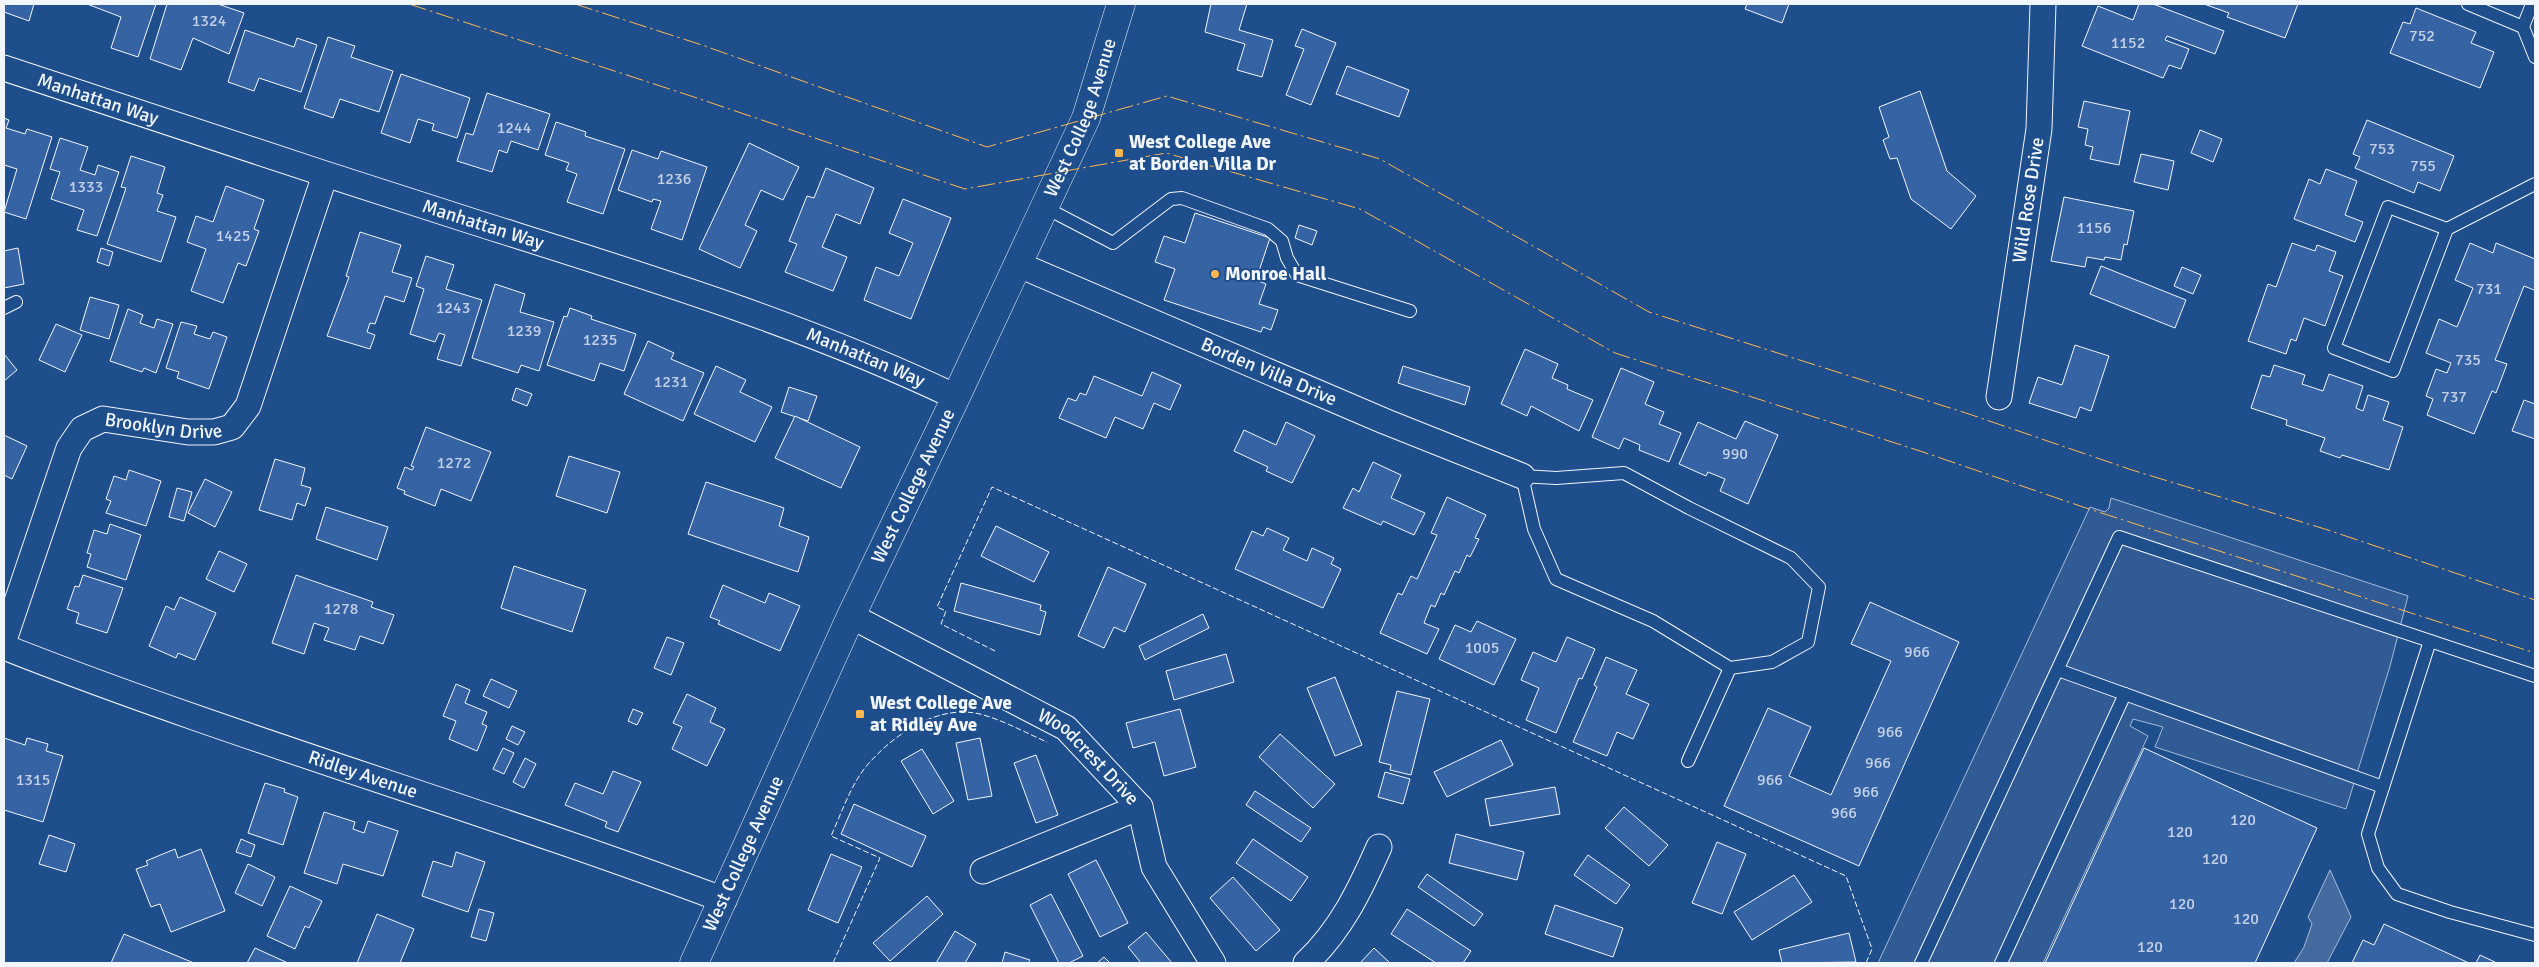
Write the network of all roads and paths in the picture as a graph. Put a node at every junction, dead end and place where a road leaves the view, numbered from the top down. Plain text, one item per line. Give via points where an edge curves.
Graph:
1 (1121, 4) edge
2 (2043, 4) edge
3 (2468, 4) edge
4 (2532, 4) edge
5 (2523, 27) junction
6 (2535, 57) edge
7 (4, 68) edge
8 (326, 175) junction
9 (2535, 184) edge
10 (1044, 207) junction
11 (2447, 229) junction
12 (1017, 264) junction
13 (16, 302) dead end
14 (4, 308) edge
15 (1410, 311) dead end
16 (956, 397) junction
17 (1998, 397) dead end
18 (1522, 476) junction
19 (851, 616) junction
20 (4, 640) edge
21 (2430, 641) junction
22 (4, 647) edge
23 (1730, 668) junction
24 (2058, 670) junction
25 (2535, 676) edge
26 (2125, 694) junction
27 (1688, 761) dead end
28 (2383, 787) junction
29 (1140, 807) junction
30 (1379, 847) dead end
31 (984, 871) dead end
32 (724, 900) junction
33 (2535, 935) edge
34 (694, 963) edge
35 (1213, 963) edge
36 (1306, 963) edge
37 (1921, 963) edge
38 (2001, 963) edge

1 - 10 main road, West College Avenue via 1086,118
2 - 17 street, Wild Rose Drive via 2039,129
3 - 5 lane
4 - 5 lane
5 - 6 lane
7 - 8 street, Manhattan Way
8 - 16 street, Manhattan Way via 706,296 902,371
8 - 20 street, Brooklyn Drive via 248,406 232,428 214,432 188,432 103,419 82,429 69,448
9 - 11 lane
10 - 12 main road, West College Avenue
10 - 15 lane via 1113,243 1171,199 1190,200 1268,229 1282,241 1297,276
11 - 11 lane via 2388,207 2334,348 2393,371
12 - 16 main road, West College Avenue
12 - 18 street, Borden Villa Drive via 1384,421
13 - 14 lane
16 - 19 main road, West College Avenue
18 - 23 lane via 1534,529 1556,579 1653,621
18 - 23 lane via 1556,478 1624,473 1791,558 1819,587 1808,642 1772,662
19 - 29 street, Woodcrest Drive via 1066,728
19 - 32 main road, West College Avenue
21 - 24 lane via 2119,537
21 - 25 lane
21 - 28 lane
22 - 32 street, Ridley Avenue via 111,689
23 - 27 lane
24 - 26 lane
24 - 37 lane
26 - 28 lane
26 - 38 lane
28 - 33 lane via 2368,834 2378,868 2397,894
29 - 31 street
29 - 35 street, Woodcrest Drive via 1154,867
30 - 36 street via 1356,898 1326,944
32 - 34 main road, West College Avenue

